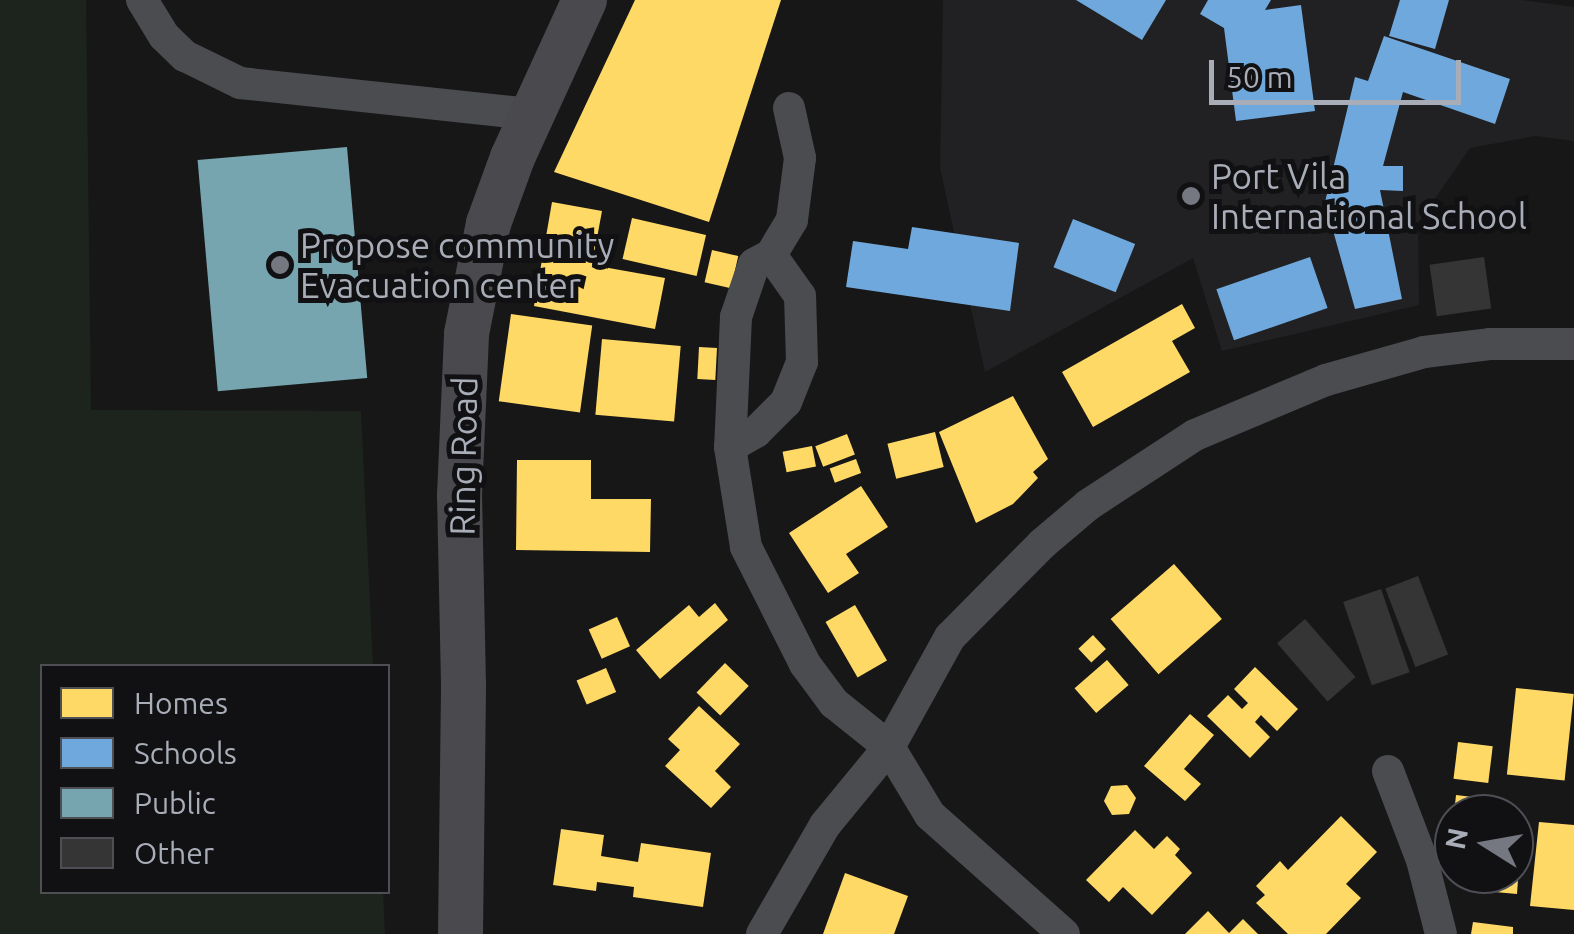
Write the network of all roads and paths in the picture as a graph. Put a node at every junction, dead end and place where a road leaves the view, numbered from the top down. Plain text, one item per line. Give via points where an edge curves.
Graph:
1 (142, 0) edge
2 (584, 0) edge
3 (788, 108) dead end
4 (532, 114) junction
5 (771, 255) junction
6 (1574, 344) edge
7 (730, 447) junction
8 (889, 746) junction
9 (1388, 771) dead end
10 (460, 934) edge
11 (762, 934) edge
12 (1064, 934) edge
13 (1441, 934) edge

1 - 4 street via 185,56 240,83
2 - 4 main road, Ring Road
3 - 5 street via 800,158 792,220
4 - 10 main road, Ring Road via 488,224 466,332 459,495
5 - 7 street via 754,264 736,317
5 - 7 street via 800,296 802,362 786,402
6 - 8 street via 1424,352 1326,380 1195,435 1088,506 1005,580 950,637
7 - 8 street via 738,515 760,581 834,703
8 - 11 street via 825,825
8 - 12 street via 930,815
9 - 13 street

